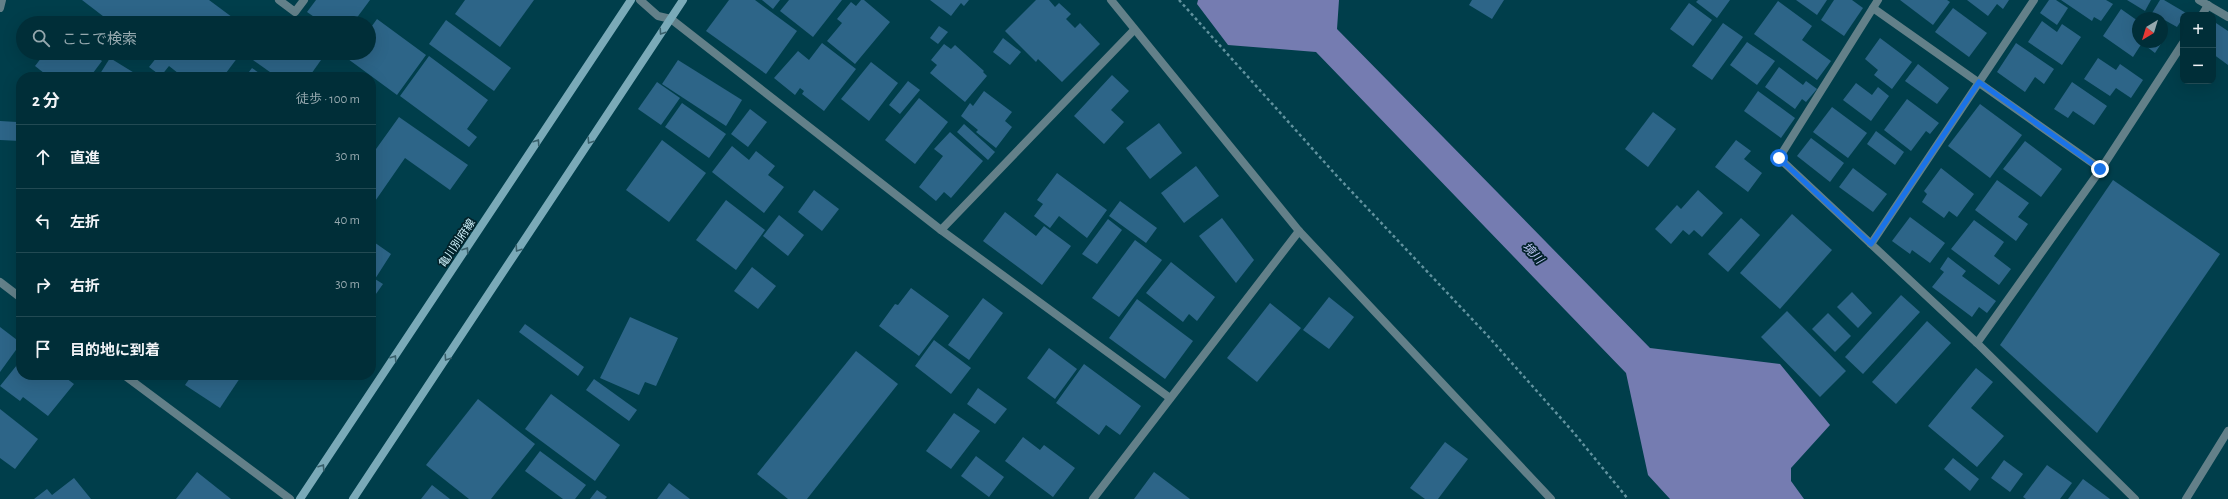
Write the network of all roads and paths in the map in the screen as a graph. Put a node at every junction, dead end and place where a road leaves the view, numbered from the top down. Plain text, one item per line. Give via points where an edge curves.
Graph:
1 (2, 0) edge
2 (279, 0) edge
3 (304, 0) edge
4 (631, 0) edge
5 (640, 0) edge
6 (684, 0) edge
7 (1111, 0) edge
8 (1179, 0) edge
9 (1878, 0) edge
10 (2034, 0) edge
11 (2199, 0) edge
12 (2208, 5) junction
13 (0, 8) edge
14 (1873, 8) junction
15 (2204, 12) edge
16 (2228, 17) edge
17 (670, 20) junction
18 (1134, 30) junction
19 (2180, 48) edge
20 (1979, 82) junction
21 (2100, 169) junction
22 (941, 230) junction
23 (1299, 231) junction
24 (1871, 244) junction
25 (0, 282) edge
26 (16, 294) edge
27 (1977, 343) junction
28 (131, 380) edge
29 (1170, 398) junction
30 (2228, 431) edge
31 (290, 499) edge
32 (300, 499) edge
33 (353, 499) edge
34 (1093, 499) edge
35 (1551, 499) edge
36 (1628, 499) edge
37 (2135, 499) edge
38 (2186, 499) edge

1 - 13 street
2 - 3 street via 295,12
32 -> 4 main road, 亀川別府線
5 - 17 street via 658,16
6 - 17 main road
7 - 18 street
8 - 36 path via 1336,175 1487,335 1574,432
9 - 14 street
10 - 20 street
11 - 12 street
12 - 15 street
12 - 16 street
14 - 20 street
14 - 24 street via 1779,158
17 - 22 street
17 -> 33 main road
18 - 22 street
18 - 23 street
19 - 21 street
20 - 21 street
20 - 24 street
21 - 27 street
22 - 29 street
23 - 29 street
23 - 35 street
24 - 27 street
25 - 26 street
27 - 37 street
28 - 31 street
29 - 34 street
30 - 38 street

